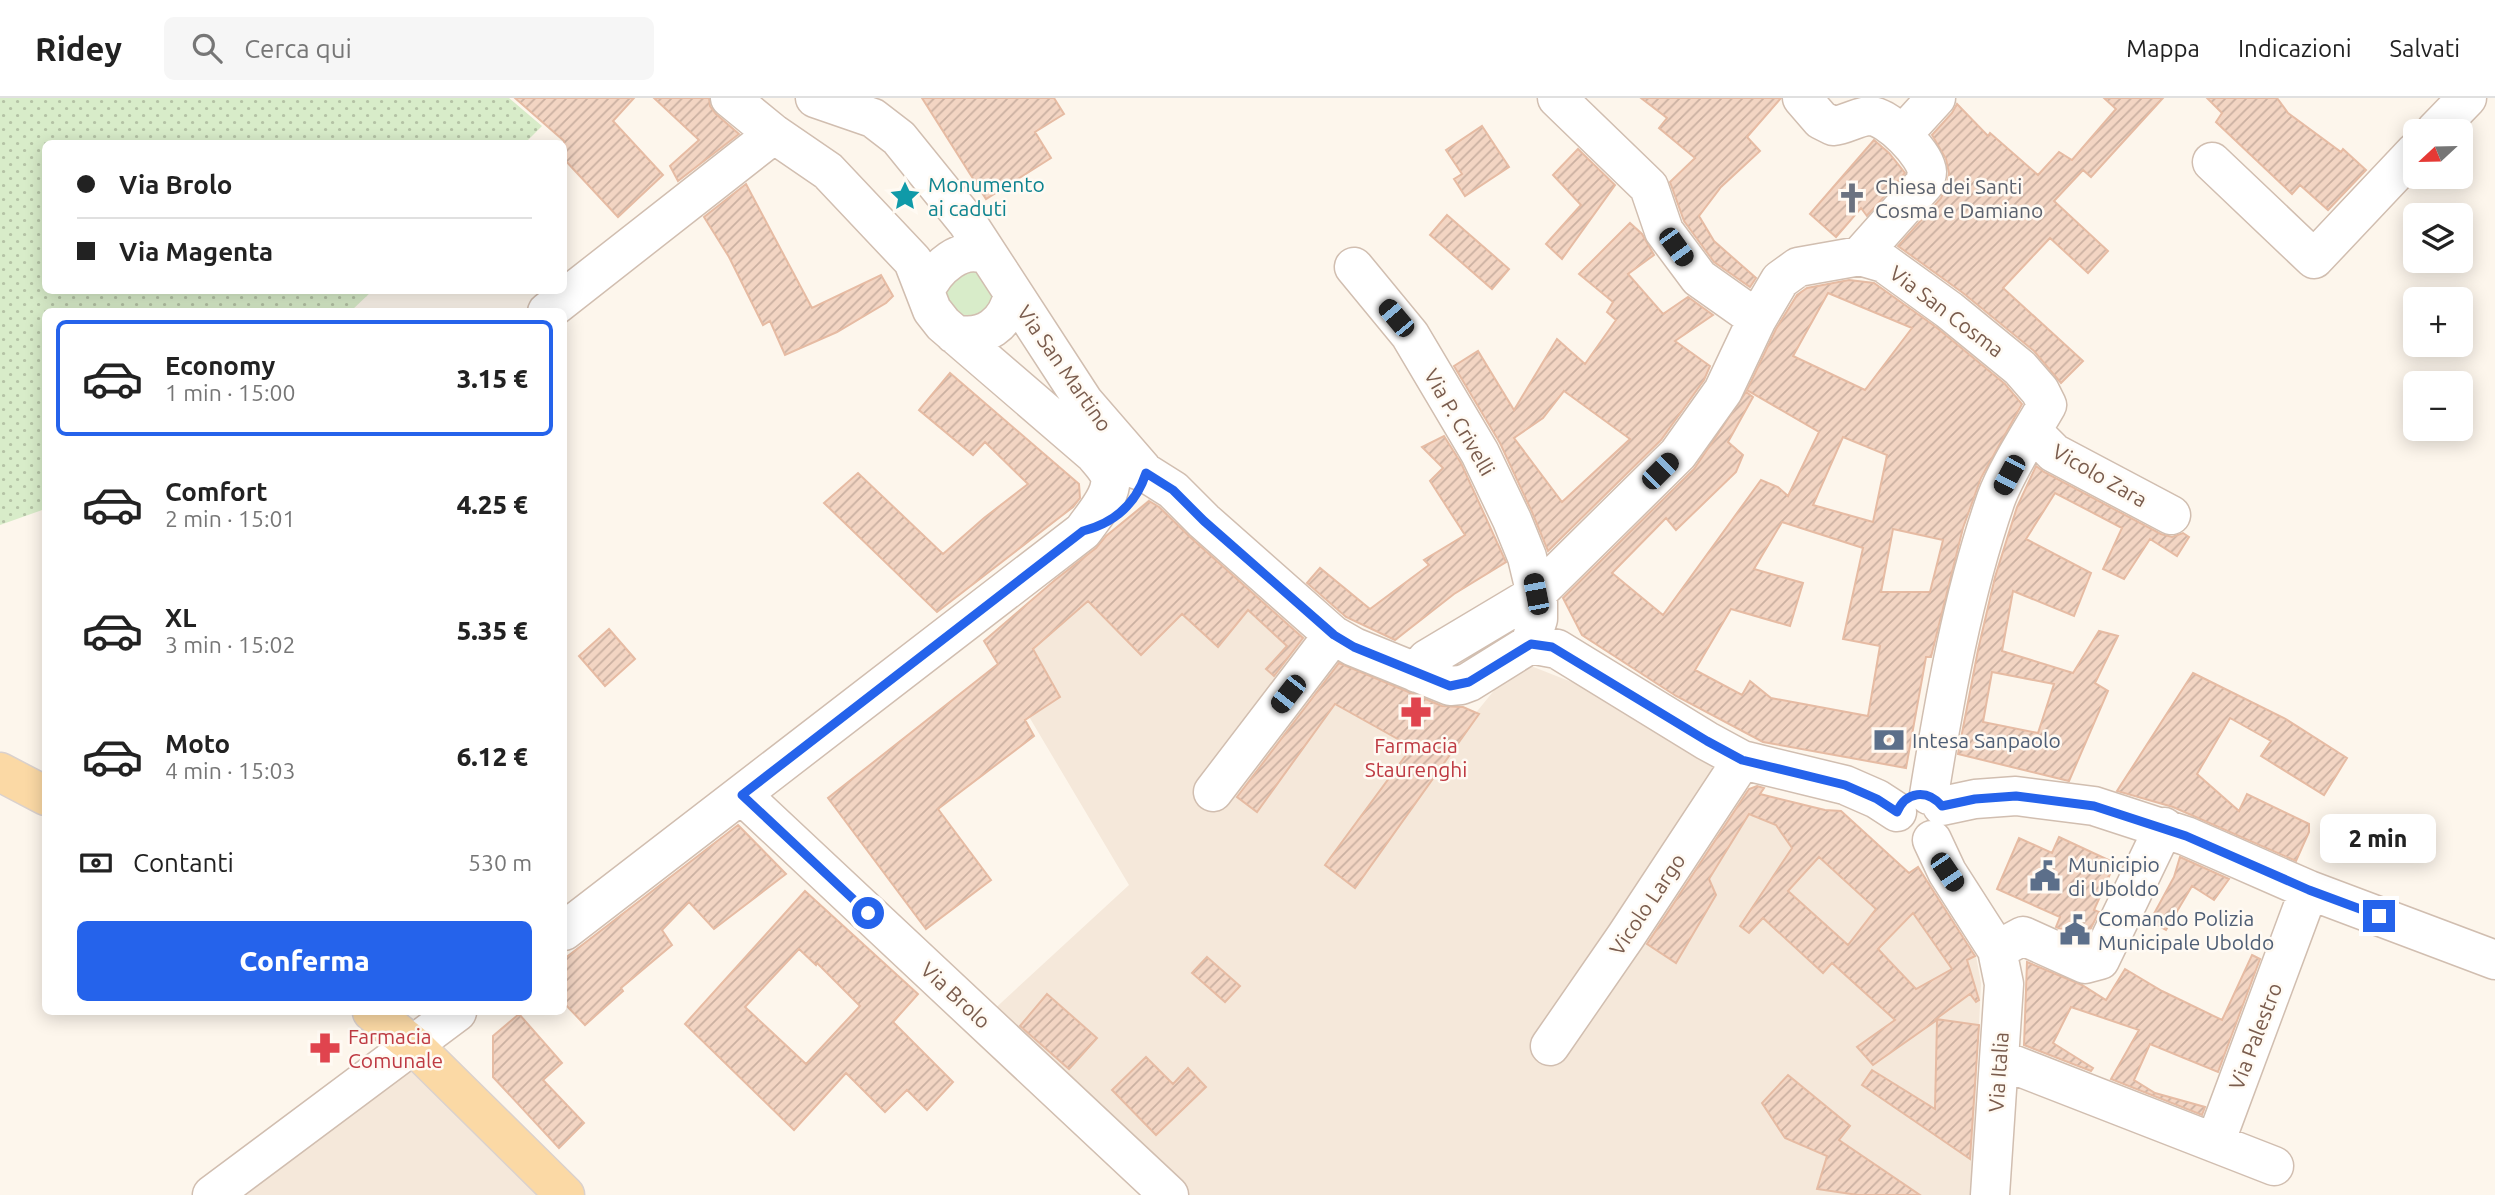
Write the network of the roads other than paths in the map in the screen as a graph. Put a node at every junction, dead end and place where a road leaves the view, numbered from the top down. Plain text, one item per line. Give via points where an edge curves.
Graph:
1 (730, 98) edge
2 (888, 98) edge
3 (1557, 98) edge
4 (1802, 98) edge
5 (1936, 98) edge
6 (2467, 98) edge
7 (831, 101) edge
8 (2447, 119) edge
9 (774, 134) junction
10 (1902, 135) junction
11 (899, 138) junction
12 (2212, 162) dead end
13 (2403, 165) edge
14 (828, 171) junction
15 (988, 256) junction
16 (1860, 256) junction
17 (1354, 267) dead end
18 (925, 292) junction
19 (1013, 294) junction
20 (552, 308) edge
21 (1757, 319) junction
22 (954, 334) junction
23 (2032, 431) junction
24 (1094, 454) junction
25 (1146, 473) junction
26 (2171, 515) dead end
27 (1083, 531) junction
28 (1536, 594) junction
29 (1334, 635) junction
30 (1531, 644) junction
31 (1417, 673) junction
32 (1742, 760) junction
33 (0, 772) edge
34 (1213, 792) dead end
35 (42, 794) edge
36 (742, 795) junction
37 (1925, 813) junction
38 (2164, 827) junction
39 (2309, 890) junction
40 (567, 929) edge
41 (1997, 950) junction
42 (2495, 960) edge
43 (376, 1015) edge
44 (394, 1015) edge
45 (453, 1015) edge
46 (413, 1045) junction
47 (1550, 1046) dead end
48 (1999, 1059) junction
49 (2215, 1143) junction
50 (2274, 1166) dead end
51 (212, 1195) edge
52 (565, 1195) edge
53 (1167, 1195) edge
54 (1990, 1195) edge

1 - 9 street, Via San Martino
2 - 11 street via 888,116
3 - 21 street via 1649,187 1664,231 1699,278
4 - 10 street via 1826,124 1872,115
5 - 10 street
6 - 8 street
7 - 11 street, Via San Martino via 873,118
7 - 14 street via 822,147
9 - 14 street, Via San Martino
9 - 20 street
10 - 16 street via 1919,153 1927,170 1925,183
11 - 15 street, Via San Martino via 967,222
12 - 13 street via 2314,259
14 - 18 street, Via San Martino via 913,261
15 - 18 street via 976,251 958,256 934,275
15 - 19 street, Via San Martino
16 - 21 street via 1790,271
16 - 23 street, Via San Cosma via 1884,263 2020,368 2047,405
17 - 28 street, Via P. Crivelli via 1410,335 1480,453 1513,520
18 - 22 street, Via San Martino via 932,310
19 - 22 street, Via San Martino via 1010,308 992,327 979,335
19 - 25 street, Via San Martino via 1084,402
21 - 28 street via 1723,391 1678,454
22 - 24 street, Via San Martino
23 - 26 street, Vicolo Zara via 2054,453
23 - 37 street, Via San Cosma via 1997,496 1967,599
24 - 25 street, Via San Martino
24 - 27 street, Via San Martino via 1111,481
25 - 27 street via 1129,506 1109,522
25 - 29 street, Via San Martino via 1173,490
27 - 36 street
28 - 30 street, Via P. Crivelli via 1539,611
28 - 31 street via 1427,659
29 - 31 street, Via San Martino
29 - 34 street
30 - 31 street, Via San Martino via 1461,685 1450,686
30 - 32 street via 1557,649
32 - 37 street via 1845,785
32 - 47 street, Vicolo Largo
33 - 35 main road
36 - 40 street
36 - 53 street, Via Brolo
37 - 38 street via 1975,799 2016,796 2094,806
37 - 41 street via 1947,872
38 - 39 street
38 - 41 street via 2101,960 2085,964 2023,936
39 - 42 street
39 - 49 street, Via Palestro
41 - 48 street, Via Italia via 2004,984
43 - 46 main road
44 - 46 street
45 - 46 street
46 - 51 street
46 - 52 main road
48 - 49 street
48 - 54 street, Via Italia
49 - 50 street

